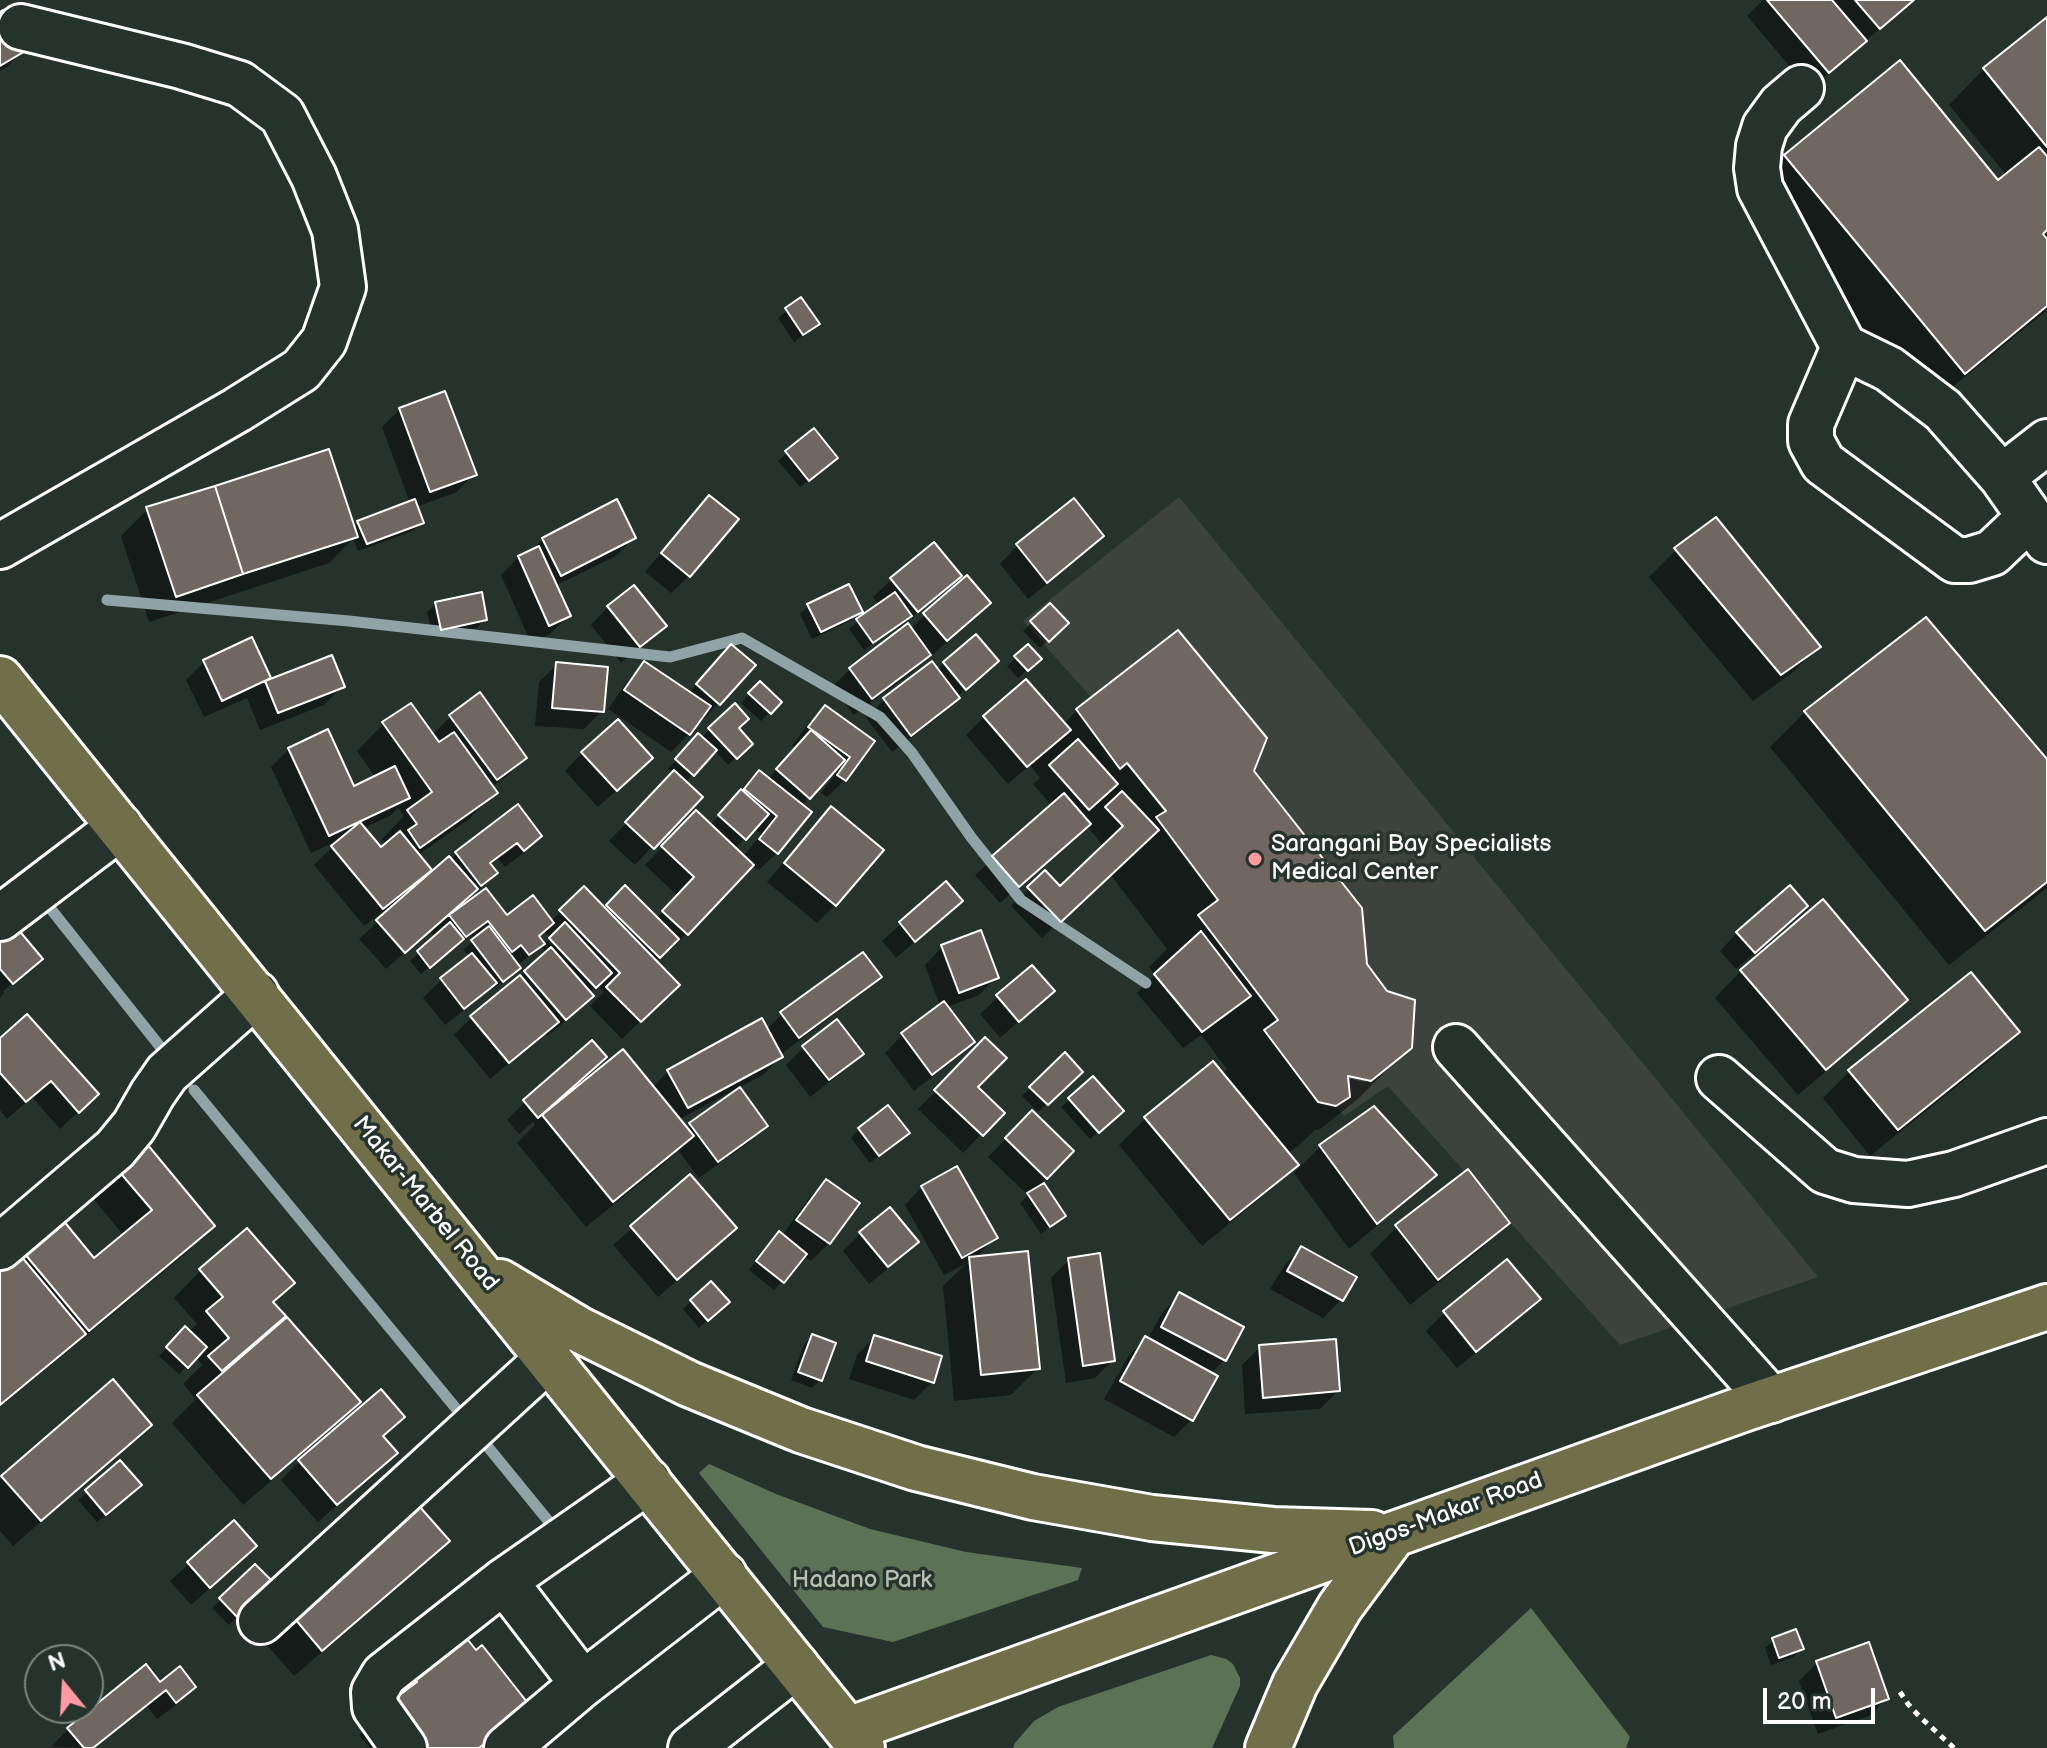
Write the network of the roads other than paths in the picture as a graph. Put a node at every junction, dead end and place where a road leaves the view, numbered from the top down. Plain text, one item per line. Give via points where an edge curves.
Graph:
1 (21, 27) dead end
2 (1801, 88) dead end
3 (1844, 347) junction
4 (2047, 442) edge
5 (2002, 477) junction
6 (2039, 529) edge
7 (0, 546) edge
8 (0, 679) edge
9 (120, 827) junction
10 (0, 918) edge
11 (256, 994) junction
12 (1456, 1047) dead end
13 (1719, 1078) dead end
14 (2047, 1141) edge
15 (0, 1247) edge
16 (476, 1268) junction
17 (2047, 1307) edge
18 (549, 1358) junction
19 (1771, 1400) junction
20 (648, 1481) junction
21 (1394, 1534) junction
22 (724, 1575) junction
23 (504, 1581) junction
24 (261, 1621) dead end
25 (796, 1666) junction
26 (583, 1684) junction
27 (855, 1739) edge
28 (404, 1748) edge
29 (507, 1748) edge
30 (691, 1748) edge
31 (1268, 1748) edge

1 - 7 street via 240,84 282,115 335,230 343,287 324,341 301,370
2 - 3 street via 1765,127 1757,168 1760,188
3 - 5 street via 1889,369 1943,410
3 - 6 street via 1811,424 1811,441 1823,463 1955,560 1992,553
4 - 5 street
5 - 6 street
8 - 9 main road, Makar-Marbel Road
9 - 10 street
9 - 11 main road, Makar-Marbel Road
11 - 15 street via 167,1073 115,1149
11 - 16 main road, Makar-Marbel Road
12 - 19 street
13 - 14 street via 1825,1171 1854,1180 1908,1184 1954,1174
16 - 18 main road, Makar-Marbel Road
16 - 21 main road via 580,1330 689,1384 801,1430 916,1468 1033,1497 1152,1518
17 - 19 main road, Digos-Makar Road
18 - 20 main road, Makar-Marbel Road
18 - 24 street
19 - 21 main road, Digos-Makar Road
20 - 22 main road, Makar-Marbel Road
20 - 23 street
21 - 27 main road, Digos-Makar Road
21 - 31 main road via 1333,1619 1295,1684
22 - 25 main road, Makar-Marbel Road
22 - 26 street
23 - 26 street
23 - 28 street via 384,1675 374,1692 375,1707
25 - 27 main road, Makar-Marbel Road
25 - 30 street
26 - 29 street

